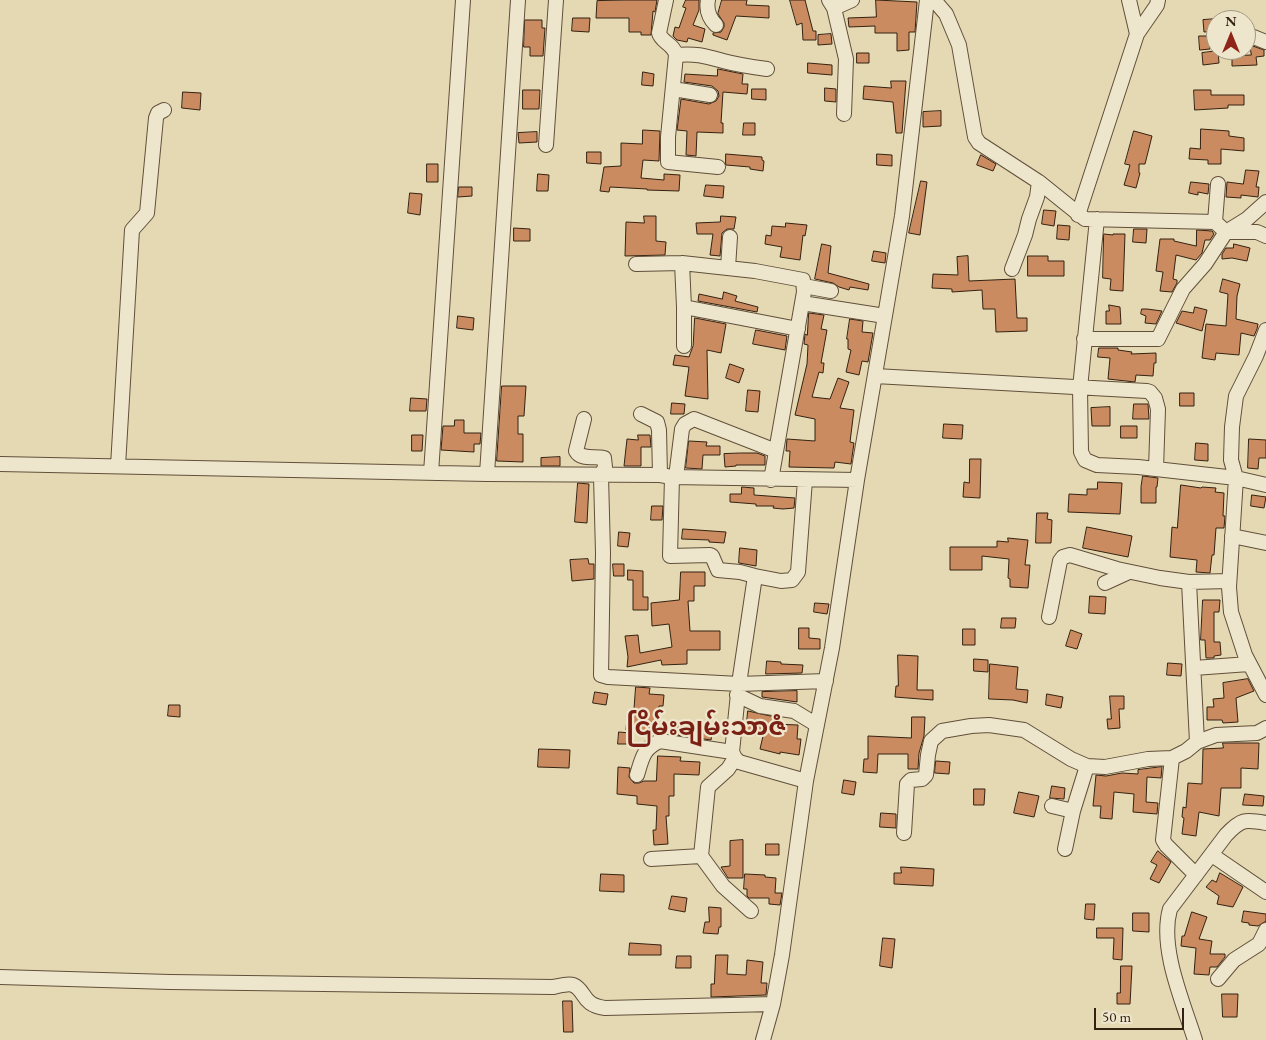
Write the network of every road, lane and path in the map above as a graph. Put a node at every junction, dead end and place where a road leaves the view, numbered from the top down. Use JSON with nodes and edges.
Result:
{"nodes":[{"id":1,"x":463,"y":0,"type":"edge"},
{"id":2,"x":518,"y":0,"type":"edge"},
{"id":3,"x":556,"y":0,"type":"edge"},
{"id":4,"x":666,"y":0,"type":"edge"},
{"id":5,"x":708,"y":0,"type":"edge"},
{"id":6,"x":852,"y":0,"type":"edge"},
{"id":7,"x":927,"y":0,"type":"edge"},
{"id":8,"x":934,"y":0,"type":"edge"},
{"id":9,"x":1129,"y":0,"type":"edge"},
{"id":10,"x":1158,"y":0,"type":"edge"},
{"id":11,"x":831,"y":4,"type":"edge"},
{"id":12,"x":716,"y":24,"type":"dead end"},
{"id":13,"x":1137,"y":34,"type":"junction"},
{"id":14,"x":676,"y":55,"type":"junction"},
{"id":15,"x":767,"y":69,"type":"dead end"},
{"id":16,"x":673,"y":89,"type":"junction"},
{"id":17,"x":710,"y":95,"type":"dead end"},
{"id":18,"x":164,"y":110,"type":"dead end"},
{"id":19,"x":844,"y":114,"type":"dead end"},
{"id":20,"x":546,"y":145,"type":"dead end"},
{"id":21,"x":718,"y":167,"type":"dead end"},
{"id":22,"x":1040,"y":182,"type":"junction"},
{"id":23,"x":1218,"y":184,"type":"dead end"},
{"id":24,"x":1266,"y":196,"type":"edge"},
{"id":25,"x":1266,"y":202,"type":"edge"},
{"id":26,"x":1078,"y":215,"type":"junction"},
{"id":27,"x":1096,"y":219,"type":"junction"},
{"id":28,"x":1215,"y":222,"type":"junction"},
{"id":29,"x":1226,"y":232,"type":"junction"},
{"id":30,"x":1266,"y":236,"type":"edge"},
{"id":31,"x":730,"y":237,"type":"dead end"},
{"id":32,"x":682,"y":263,"type":"junction"},
{"id":33,"x":636,"y":264,"type":"dead end"},
{"id":34,"x":728,"y":268,"type":"junction"},
{"id":35,"x":1012,"y":269,"type":"dead end"},
{"id":36,"x":804,"y":286,"type":"junction"},
{"id":37,"x":831,"y":291,"type":"dead end"},
{"id":38,"x":802,"y":303,"type":"junction"},
{"id":39,"x":684,"y":307,"type":"junction"},
{"id":40,"x":885,"y":316,"type":"junction"},
{"id":41,"x":798,"y":329,"type":"junction"},
{"id":42,"x":1266,"y":330,"type":"edge"},
{"id":43,"x":1084,"y":339,"type":"junction"},
{"id":44,"x":684,"y":346,"type":"dead end"},
{"id":45,"x":882,"y":377,"type":"junction"},
{"id":46,"x":1080,"y":388,"type":"junction"},
{"id":47,"x":641,"y":414,"type":"dead end"},
{"id":48,"x":584,"y":419,"type":"dead end"},
{"id":49,"x":776,"y":451,"type":"junction"},
{"id":50,"x":0,"y":464,"type":"edge"},
{"id":51,"x":118,"y":466,"type":"junction"},
{"id":52,"x":1156,"y":469,"type":"junction"},
{"id":53,"x":431,"y":473,"type":"junction"},
{"id":54,"x":487,"y":474,"type":"junction"},
{"id":55,"x":601,"y":476,"type":"junction"},
{"id":56,"x":669,"y":477,"type":"junction"},
{"id":57,"x":1236,"y":478,"type":"junction"},
{"id":58,"x":770,"y":480,"type":"junction"},
{"id":59,"x":805,"y":480,"type":"junction"},
{"id":60,"x":857,"y":480,"type":"junction"},
{"id":61,"x":1266,"y":485,"type":"edge"},
{"id":62,"x":1232,"y":536,"type":"junction"},
{"id":63,"x":1266,"y":543,"type":"edge"},
{"id":64,"x":1129,"y":572,"type":"junction"},
{"id":65,"x":755,"y":576,"type":"junction"},
{"id":66,"x":1229,"y":581,"type":"junction"},
{"id":67,"x":1189,"y":582,"type":"junction"},
{"id":68,"x":1105,"y":583,"type":"dead end"},
{"id":69,"x":1049,"y":617,"type":"dead end"},
{"id":70,"x":1249,"y":664,"type":"junction"},
{"id":71,"x":1194,"y":668,"type":"junction"},
{"id":72,"x":826,"y":681,"type":"junction"},
{"id":73,"x":738,"y":690,"type":"junction"},
{"id":74,"x":1266,"y":695,"type":"edge"},
{"id":75,"x":817,"y":725,"type":"junction"},
{"id":76,"x":1266,"y":728,"type":"edge"},
{"id":77,"x":1197,"y":742,"type":"junction"},
{"id":78,"x":734,"y":755,"type":"junction"},
{"id":79,"x":1172,"y":758,"type":"junction"},
{"id":80,"x":1087,"y":766,"type":"junction"},
{"id":81,"x":637,"y":775,"type":"dead end"},
{"id":82,"x":806,"y":781,"type":"junction"},
{"id":83,"x":1052,"y":806,"type":"dead end"},
{"id":84,"x":1074,"y":811,"type":"junction"},
{"id":85,"x":1266,"y":823,"type":"edge"},
{"id":86,"x":904,"y":833,"type":"dead end"},
{"id":87,"x":1066,"y":849,"type":"dead end"},
{"id":88,"x":1212,"y":855,"type":"junction"},
{"id":89,"x":701,"y":856,"type":"junction"},
{"id":90,"x":651,"y":859,"type":"dead end"},
{"id":91,"x":1196,"y":875,"type":"junction"},
{"id":92,"x":1266,"y":892,"type":"edge"},
{"id":93,"x":751,"y":911,"type":"dead end"},
{"id":94,"x":1266,"y":930,"type":"edge"},
{"id":95,"x":0,"y":978,"type":"edge"},
{"id":96,"x":1218,"y":979,"type":"dead end"},
{"id":97,"x":773,"y":1004,"type":"junction"},
{"id":98,"x":763,"y":1040,"type":"edge"},
{"id":99,"x":1195,"y":1040,"type":"edge"}],
"edges":[{"from":1,"to":53,"type":"street"},
{"from":2,"to":54,"type":"street"},
{"from":3,"to":20,"type":"street"},
{"from":4,"to":14,"type":"street"},
{"from":5,"to":12,"type":"street"},
{"from":6,"to":11,"type":"street"},
{"from":7,"to":40,"type":"street"},
{"from":8,"to":22,"type":"street"},
{"from":9,"to":13,"type":"street"},
{"from":10,"to":13,"type":"street"},
{"from":11,"to":19,"type":"street"},
{"from":13,"to":26,"type":"street"},
{"from":14,"to":15,"type":"street"},
{"from":14,"to":16,"type":"street"},
{"from":16,"to":17,"type":"street"},
{"from":16,"to":21,"type":"street"},
{"from":18,"to":51,"type":"street"},
{"from":22,"to":26,"type":"street"},
{"from":22,"to":35,"type":"street"},
{"from":23,"to":28,"type":"street"},
{"from":24,"to":25,"type":"street"},
{"from":25,"to":29,"type":"street"},
{"from":26,"to":27,"type":"street"},
{"from":27,"to":28,"type":"street"},
{"from":27,"to":43,"type":"street"},
{"from":28,"to":29,"type":"street"},
{"from":29,"to":30,"type":"street"},
{"from":29,"to":43,"type":"street"},
{"from":31,"to":34,"type":"street"},
{"from":32,"to":33,"type":"street"},
{"from":32,"to":34,"type":"street"},
{"from":32,"to":39,"type":"street"},
{"from":34,"to":36,"type":"street"},
{"from":36,"to":37,"type":"street"},
{"from":36,"to":38,"type":"street"},
{"from":38,"to":40,"type":"street"},
{"from":38,"to":41,"type":"street"},
{"from":39,"to":41,"type":"street"},
{"from":39,"to":44,"type":"street"},
{"from":40,"to":45,"type":"street"},
{"from":41,"to":49,"type":"street"},
{"from":42,"to":57,"type":"street"},
{"from":43,"to":46,"type":"street"},
{"from":45,"to":46,"type":"street"},
{"from":45,"to":60,"type":"street"},
{"from":46,"to":52,"type":"street"},
{"from":46,"to":52,"type":"street"},
{"from":47,"to":56,"type":"street"},
{"from":48,"to":55,"type":"street"},
{"from":49,"to":56,"type":"street"},
{"from":49,"to":58,"type":"street"},
{"from":50,"to":51,"type":"street"},
{"from":51,"to":53,"type":"street"},
{"from":52,"to":57,"type":"street"},
{"from":53,"to":54,"type":"street"},
{"from":54,"to":55,"type":"street"},
{"from":55,"to":56,"type":"street"},
{"from":55,"to":73,"type":"street"},
{"from":56,"to":58,"type":"street"},
{"from":56,"to":65,"type":"street"},
{"from":57,"to":61,"type":"street"},
{"from":57,"to":62,"type":"street"},
{"from":58,"to":59,"type":"street"},
{"from":59,"to":60,"type":"street"},
{"from":59,"to":65,"type":"street"},
{"from":60,"to":72,"type":"street"},
{"from":62,"to":63,"type":"street"},
{"from":62,"to":66,"type":"street"},
{"from":64,"to":67,"type":"street"},
{"from":64,"to":68,"type":"street"},
{"from":64,"to":69,"type":"street"},
{"from":65,"to":73,"type":"street"},
{"from":66,"to":67,"type":"street"},
{"from":66,"to":70,"type":"street"},
{"from":67,"to":71,"type":"street"},
{"from":70,"to":71,"type":"street"},
{"from":70,"to":74,"type":"street"},
{"from":71,"to":77,"type":"street"},
{"from":72,"to":73,"type":"street"},
{"from":72,"to":75,"type":"street"},
{"from":73,"to":75,"type":"street"},
{"from":73,"to":78,"type":"street"},
{"from":75,"to":82,"type":"street"},
{"from":76,"to":77,"type":"street"},
{"from":77,"to":79,"type":"street"},
{"from":78,"to":81,"type":"street"},
{"from":78,"to":82,"type":"street"},
{"from":78,"to":89,"type":"street"},
{"from":79,"to":80,"type":"street"},
{"from":79,"to":91,"type":"street"},
{"from":80,"to":84,"type":"street"},
{"from":80,"to":86,"type":"street"},
{"from":82,"to":97,"type":"street"},
{"from":83,"to":84,"type":"street"},
{"from":84,"to":87,"type":"street"},
{"from":85,"to":88,"type":"street"},
{"from":88,"to":91,"type":"street"},
{"from":88,"to":92,"type":"street"},
{"from":89,"to":90,"type":"street"},
{"from":89,"to":93,"type":"street"},
{"from":91,"to":99,"type":"street"},
{"from":94,"to":96,"type":"street"},
{"from":95,"to":97,"type":"street"},
{"from":97,"to":98,"type":"street"}]}
